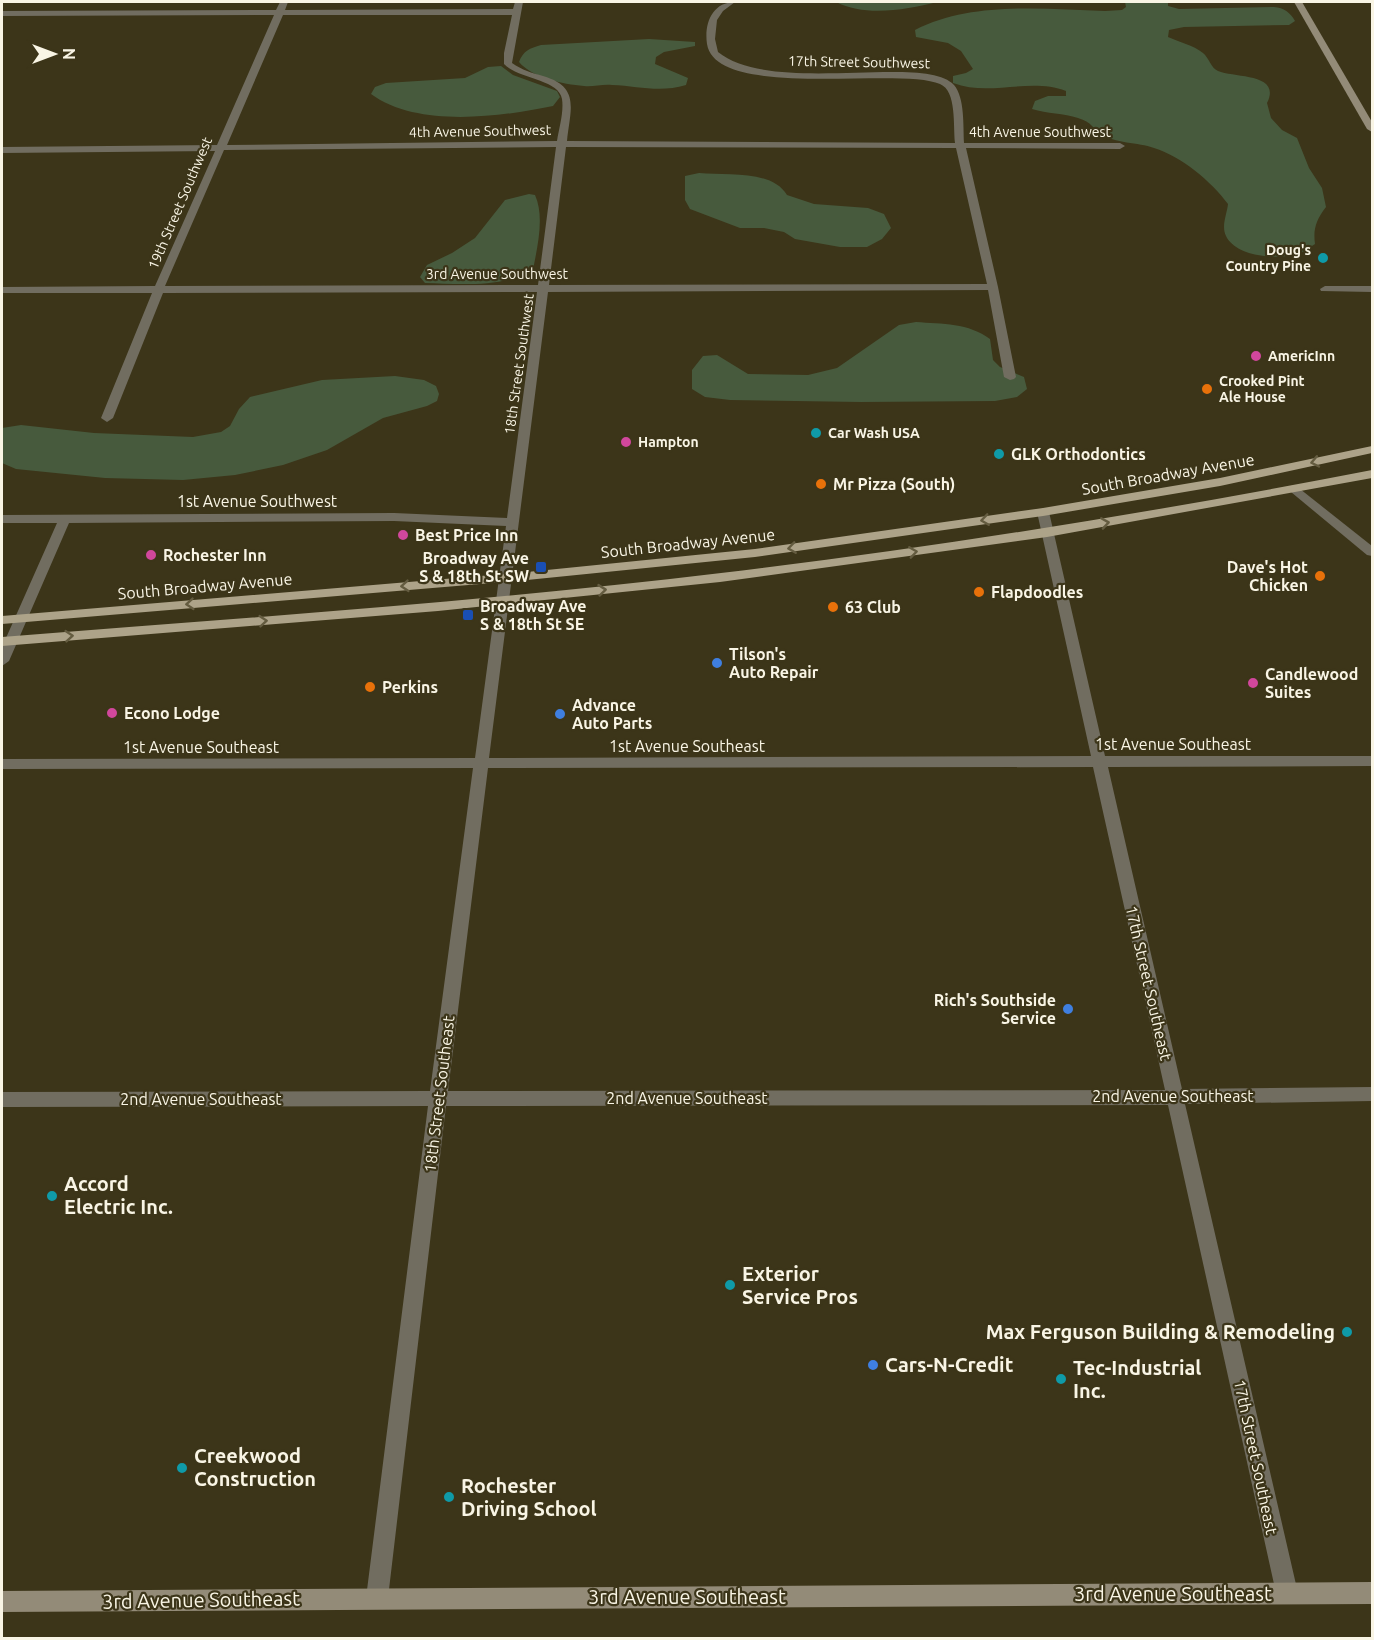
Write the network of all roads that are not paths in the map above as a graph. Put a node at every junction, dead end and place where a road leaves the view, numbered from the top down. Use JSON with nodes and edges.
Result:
{"nodes":[{"id":1,"x":284,"y":2,"type":"edge"},
{"id":2,"x":519,"y":2,"type":"edge"},
{"id":3,"x":731,"y":2,"type":"edge"},
{"id":4,"x":1298,"y":2,"type":"edge"},
{"id":5,"x":517,"y":12,"type":"junction"},
{"id":6,"x":2,"y":13,"type":"edge"},
{"id":7,"x":279,"y":13,"type":"junction"},
{"id":8,"x":1371,"y":124,"type":"edge"},
{"id":9,"x":563,"y":144,"type":"junction"},
{"id":10,"x":960,"y":145,"type":"junction"},
{"id":11,"x":220,"y":147,"type":"junction"},
{"id":12,"x":1118,"y":148,"type":"dead end"},
{"id":13,"x":2,"y":150,"type":"edge"},
{"id":14,"x":993,"y":287,"type":"junction"},
{"id":15,"x":159,"y":289,"type":"junction"},
{"id":16,"x":545,"y":289,"type":"junction"},
{"id":17,"x":1325,"y":289,"type":"dead end"},
{"id":18,"x":1372,"y":289,"type":"edge"},
{"id":19,"x":2,"y":290,"type":"edge"},
{"id":20,"x":1010,"y":377,"type":"dead end"},
{"id":21,"x":107,"y":418,"type":"dead end"},
{"id":22,"x":1372,"y":450,"type":"edge"},
{"id":23,"x":1372,"y":474,"type":"edge"},
{"id":24,"x":1295,"y":489,"type":"junction"},
{"id":25,"x":1043,"y":512,"type":"junction"},
{"id":26,"x":65,"y":518,"type":"junction"},
{"id":27,"x":2,"y":519,"type":"edge"},
{"id":28,"x":512,"y":522,"type":"junction"},
{"id":29,"x":1047,"y":533,"type":"junction"},
{"id":30,"x":1372,"y":552,"type":"edge"},
{"id":31,"x":504,"y":590,"type":"junction"},
{"id":32,"x":21,"y":618,"type":"junction"},
{"id":33,"x":2,"y":620,"type":"edge"},
{"id":34,"x":6,"y":641,"type":"edge"},
{"id":35,"x":2,"y":661,"type":"edge"},
{"id":36,"x":1372,"y":761,"type":"edge"},
{"id":37,"x":1098,"y":762,"type":"junction"},
{"id":38,"x":2,"y":764,"type":"edge"},
{"id":39,"x":482,"y":765,"type":"junction"},
{"id":40,"x":1372,"y":1094,"type":"edge"},
{"id":41,"x":1176,"y":1096,"type":"junction"},
{"id":42,"x":438,"y":1099,"type":"junction"},
{"id":43,"x":2,"y":1100,"type":"edge"},
{"id":44,"x":1287,"y":1593,"type":"junction"},
{"id":45,"x":1372,"y":1593,"type":"edge"},
{"id":46,"x":377,"y":1598,"type":"junction"},
{"id":47,"x":2,"y":1602,"type":"edge"}],
"edges":[{"from":1,"to":7,"type":"street","name":"19th Street Southwest"},
{"from":2,"to":5,"type":"street","name":"18th Street Southwest"},
{"from":3,"to":10,"type":"street","name":"17th Street Southwest"},
{"from":4,"to":8,"type":"main road"},
{"from":5,"to":7,"type":"street"},
{"from":5,"to":9,"type":"street","name":"18th Street Southwest"},
{"from":6,"to":7,"type":"street"},
{"from":7,"to":11,"type":"street","name":"19th Street Southwest"},
{"from":9,"to":10,"type":"street","name":"4th Avenue Southwest"},
{"from":9,"to":11,"type":"street","name":"4th Avenue Southwest"},
{"from":9,"to":16,"type":"street","name":"18th Street Southwest"},
{"from":10,"to":12,"type":"street","name":"4th Avenue Southwest"},
{"from":10,"to":14,"type":"street","name":"17th Street Southwest"},
{"from":11,"to":13,"type":"street","name":"4th Avenue Southwest"},
{"from":11,"to":15,"type":"street","name":"19th Street Southwest"},
{"from":14,"to":16,"type":"street","name":"3rd Avenue Southwest"},
{"from":14,"to":20,"type":"street","name":"17th Street Southwest"},
{"from":15,"to":16,"type":"street","name":"3rd Avenue Southwest"},
{"from":15,"to":19,"type":"street","name":"3rd Avenue Southwest"},
{"from":15,"to":21,"type":"street","name":"19th Street Southwest"},
{"from":16,"to":28,"type":"street","name":"18th Street Southwest"},
{"from":17,"to":18,"type":"street"},
{"from":22,"to":25,"type":"main road","name":"South Broadway Avenue","one_way":true},
{"from":23,"to":24,"type":"main road","name":"South Broadway Avenue"},
{"from":29,"to":24,"type":"main road","name":"South Broadway Avenue","one_way":true},
{"from":24,"to":30,"type":"street"},
{"from":25,"to":29,"type":"street","name":"17th Street Southeast"},
{"from":25,"to":31,"type":"main road","name":"South Broadway Avenue","one_way":true},
{"from":26,"to":27,"type":"street","name":"1st Avenue Southwest"},
{"from":26,"to":28,"type":"street","name":"1st Avenue Southwest"},
{"from":26,"to":32,"type":"street"},
{"from":28,"to":31,"type":"street","name":"18th Street Southwest"},
{"from":31,"to":29,"type":"main road","name":"South Broadway Avenue","one_way":true},
{"from":29,"to":37,"type":"street","name":"17th Street Southeast"},
{"from":31,"to":32,"type":"main road","name":"South Broadway Avenue","one_way":true},
{"from":34,"to":31,"type":"main road","name":"South Broadway Avenue","one_way":true},
{"from":31,"to":39,"type":"street","name":"18th Street Southeast"},
{"from":32,"to":33,"type":"main road","name":"South Broadway Avenue"},
{"from":32,"to":34,"type":"street"},
{"from":34,"to":35,"type":"street"},
{"from":36,"to":37,"type":"street","name":"1st Avenue Southeast"},
{"from":37,"to":39,"type":"street","name":"1st Avenue Southeast"},
{"from":37,"to":41,"type":"street","name":"17th Street Southeast"},
{"from":38,"to":39,"type":"street","name":"1st Avenue Southeast"},
{"from":39,"to":42,"type":"street","name":"18th Street Southeast"},
{"from":40,"to":41,"type":"street","name":"2nd Avenue Southeast"},
{"from":41,"to":42,"type":"street","name":"2nd Avenue Southeast"},
{"from":41,"to":44,"type":"street","name":"17th Street Southeast"},
{"from":42,"to":43,"type":"street","name":"2nd Avenue Southeast"},
{"from":42,"to":46,"type":"street","name":"18th Street Southeast"},
{"from":44,"to":45,"type":"main road","name":"3rd Avenue Southeast"},
{"from":44,"to":46,"type":"main road","name":"3rd Avenue Southeast"},
{"from":46,"to":47,"type":"main road","name":"3rd Avenue Southeast"}]}
